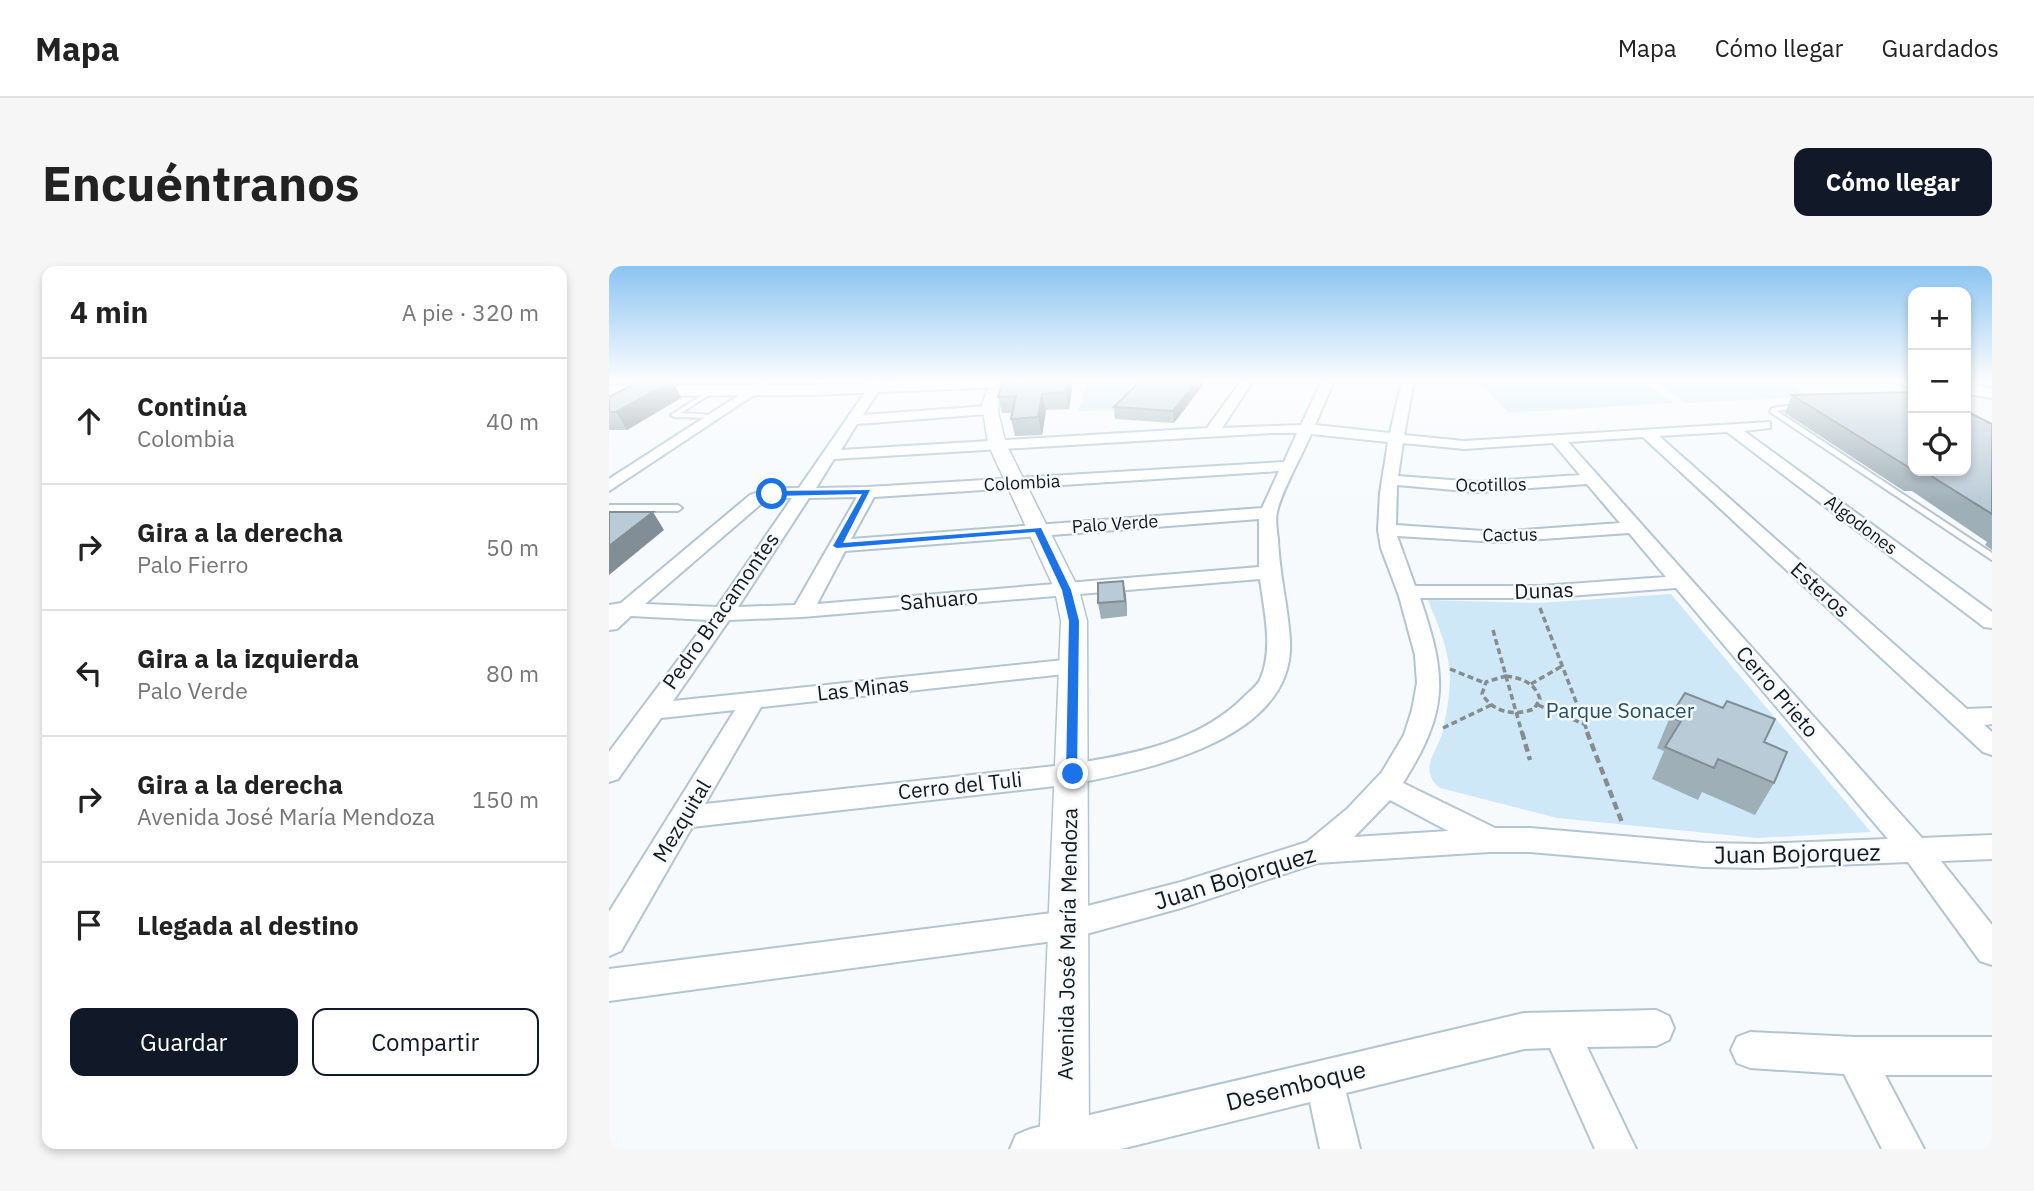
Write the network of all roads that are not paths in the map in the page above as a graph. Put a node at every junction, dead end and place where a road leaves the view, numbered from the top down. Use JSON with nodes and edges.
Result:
{"nodes":[{"id":1,"x":706,"y":422,"type":"edge"},
{"id":2,"x":853,"y":422,"type":"edge"},
{"id":3,"x":999,"y":422,"type":"edge"},
{"id":4,"x":1219,"y":422,"type":"edge"},
{"id":5,"x":1310,"y":422,"type":"edge"},
{"id":6,"x":1400,"y":422,"type":"edge"},
{"id":7,"x":1788,"y":422,"type":"edge"},
{"id":8,"x":1765,"y":425,"type":"dead end"},
{"id":9,"x":1730,"y":427,"type":"junction"},
{"id":10,"x":1307,"y":429,"type":"junction"},
{"id":11,"x":1212,"y":432,"type":"junction"},
{"id":12,"x":1647,"y":433,"type":"junction"},
{"id":13,"x":1397,"y":437,"type":"junction"},
{"id":14,"x":1556,"y":439,"type":"junction"},
{"id":15,"x":997,"y":444,"type":"junction"},
{"id":16,"x":827,"y":455,"type":"junction"},
{"id":17,"x":1289,"y":466,"type":"junction"},
{"id":18,"x":1591,"y":479,"type":"junction"},
{"id":19,"x":1391,"y":480,"type":"junction"},
{"id":20,"x":613,"y":481,"type":"edge"},
{"id":21,"x":1017,"y":483,"type":"junction"},
{"id":22,"x":868,"y":492,"type":"junction"},
{"id":23,"x":801,"y":495,"type":"junction"},
{"id":24,"x":609,"y":508,"type":"edge"},
{"id":25,"x":628,"y":508,"type":"junction"},
{"id":26,"x":678,"y":508,"type":"dead end"},
{"id":27,"x":1268,"y":513,"type":"junction"},
{"id":28,"x":609,"y":521,"type":"edge"},
{"id":29,"x":1632,"y":527,"type":"junction"},
{"id":30,"x":1038,"y":530,"type":"junction"},
{"id":31,"x":1387,"y":530,"type":"junction"},
{"id":32,"x":837,"y":546,"type":"junction"},
{"id":33,"x":1992,"y":557,"type":"edge"},
{"id":34,"x":1269,"y":572,"type":"junction"},
{"id":35,"x":1680,"y":582,"type":"junction"},
{"id":36,"x":1067,"y":590,"type":"junction"},
{"id":37,"x":1408,"y":592,"type":"junction"},
{"id":38,"x":617,"y":609,"type":"edge"},
{"id":39,"x":802,"y":611,"type":"junction"},
{"id":40,"x":723,"y":614,"type":"junction"},
{"id":41,"x":1992,"y":622,"type":"edge"},
{"id":42,"x":609,"y":624,"type":"edge"},
{"id":43,"x":1075,"y":666,"type":"junction"},
{"id":44,"x":753,"y":700,"type":"junction"},
{"id":45,"x":651,"y":711,"type":"junction"},
{"id":46,"x":1992,"y":716,"type":"edge"},
{"id":47,"x":1961,"y":718,"type":"junction"},
{"id":48,"x":1992,"y":746,"type":"edge"},
{"id":49,"x":609,"y":772,"type":"edge"},
{"id":50,"x":1073,"y":774,"type":"junction"},
{"id":51,"x":1387,"y":786,"type":"junction"},
{"id":52,"x":685,"y":817,"type":"junction"},
{"id":53,"x":1489,"y":840,"type":"junction"},
{"id":54,"x":1992,"y":847,"type":"edge"},
{"id":55,"x":1317,"y":851,"type":"junction"},
{"id":56,"x":1917,"y":852,"type":"junction"},
{"id":57,"x":1068,"y":925,"type":"junction"},
{"id":58,"x":609,"y":941,"type":"edge"},
{"id":59,"x":1992,"y":950,"type":"edge"},
{"id":60,"x":609,"y":985,"type":"edge"},
{"id":61,"x":1656,"y":1028,"type":"dead end"},
{"id":62,"x":1562,"y":1032,"type":"junction"},
{"id":63,"x":1750,"y":1050,"type":"dead end"},
{"id":64,"x":1855,"y":1056,"type":"junction"},
{"id":65,"x":1992,"y":1056,"type":"edge"},
{"id":66,"x":1324,"y":1079,"type":"junction"},
{"id":67,"x":1053,"y":1147,"type":"edge"},
{"id":68,"x":1340,"y":1149,"type":"edge"},
{"id":69,"x":1616,"y":1149,"type":"edge"},
{"id":70,"x":1904,"y":1149,"type":"edge"}],
"edges":[{"from":1,"to":20,"type":"street"},
{"from":2,"to":16,"type":"street","name":"Pedro Bracamontes"},
{"from":3,"to":15,"type":"street","name":"Avenida José María Mendoza"},
{"from":4,"to":11,"type":"street"},
{"from":5,"to":10,"type":"street","name":"Cerro del Tuli"},
{"from":6,"to":13,"type":"street"},
{"from":7,"to":33,"type":"lane"},
{"from":8,"to":9,"type":"street"},
{"from":9,"to":12,"type":"street"},
{"from":9,"to":41,"type":"street","name":"Algodones"},
{"from":10,"to":11,"type":"street"},
{"from":10,"to":13,"type":"street"},
{"from":10,"to":17,"type":"street","name":"Cerro del Tuli"},
{"from":11,"to":15,"type":"street"},
{"from":12,"to":14,"type":"street"},
{"from":12,"to":47,"type":"street","name":"Esteros"},
{"from":13,"to":14,"type":"street"},
{"from":13,"to":19,"type":"street"},
{"from":14,"to":18,"type":"street","name":"Cerro Prieto"},
{"from":15,"to":16,"type":"street"},
{"from":15,"to":21,"type":"street","name":"Avenida José María Mendoza"},
{"from":16,"to":23,"type":"street","name":"Pedro Bracamontes"},
{"from":17,"to":21,"type":"street","name":"Colombia"},
{"from":17,"to":27,"type":"street","name":"Cerro del Tuli"},
{"from":18,"to":19,"type":"street","name":"Ocotillos"},
{"from":18,"to":29,"type":"street","name":"Cerro Prieto"},
{"from":19,"to":31,"type":"street"},
{"from":21,"to":22,"type":"street","name":"Colombia"},
{"from":21,"to":30,"type":"street","name":"Avenida José María Mendoza"},
{"from":22,"to":23,"type":"street","name":"Colombia"},
{"from":22,"to":32,"type":"street"},
{"from":23,"to":38,"type":"street","name":"Colombia"},
{"from":23,"to":40,"type":"street","name":"Pedro Bracamontes"},
{"from":24,"to":25,"type":"lane"},
{"from":25,"to":26,"type":"lane"},
{"from":25,"to":28,"type":"lane"},
{"from":27,"to":30,"type":"street","name":"Palo Verde"},
{"from":27,"to":34,"type":"street","name":"Cerro del Tuli"},
{"from":29,"to":31,"type":"street","name":"Cactus"},
{"from":29,"to":35,"type":"street","name":"Cerro Prieto"},
{"from":30,"to":32,"type":"street","name":"Palo Verde"},
{"from":30,"to":36,"type":"street","name":"Avenida José María Mendoza"},
{"from":31,"to":37,"type":"street"},
{"from":32,"to":39,"type":"street"},
{"from":34,"to":36,"type":"street","name":"Sahuaro"},
{"from":34,"to":50,"type":"street","name":"Cerro del Tuli"},
{"from":35,"to":37,"type":"street","name":"Dunas"},
{"from":35,"to":56,"type":"street","name":"Cerro Prieto"},
{"from":36,"to":39,"type":"street","name":"Sahuaro"},
{"from":36,"to":43,"type":"street","name":"Avenida José María Mendoza"},
{"from":37,"to":51,"type":"street"},
{"from":38,"to":40,"type":"street","name":"Sahuaro"},
{"from":38,"to":42,"type":"street"},
{"from":39,"to":40,"type":"street","name":"Sahuaro"},
{"from":40,"to":45,"type":"street","name":"Pedro Bracamontes"},
{"from":43,"to":44,"type":"street","name":"Las Minas"},
{"from":43,"to":50,"type":"street","name":"Avenida José María Mendoza"},
{"from":44,"to":45,"type":"street","name":"Las Minas"},
{"from":44,"to":52,"type":"street","name":"Mezquital"},
{"from":45,"to":49,"type":"street","name":"Pedro Bracamontes"},
{"from":46,"to":47,"type":"street"},
{"from":47,"to":48,"type":"street","name":"Esteros"},
{"from":50,"to":52,"type":"street","name":"Cerro del Tuli"},
{"from":50,"to":57,"type":"street","name":"Avenida José María Mendoza"},
{"from":51,"to":53,"type":"street"},
{"from":51,"to":55,"type":"street"},
{"from":52,"to":58,"type":"street","name":"Mezquital"},
{"from":53,"to":55,"type":"street","name":"Juan Bojorquez"},
{"from":53,"to":56,"type":"street","name":"Juan Bojorquez"},
{"from":54,"to":56,"type":"street","name":"Juan Bojorquez"},
{"from":55,"to":57,"type":"street","name":"Juan Bojorquez"},
{"from":56,"to":59,"type":"street","name":"Cerro Prieto"},
{"from":57,"to":60,"type":"street","name":"Juan Bojorquez"},
{"from":57,"to":67,"type":"street","name":"Avenida José María Mendoza"},
{"from":61,"to":62,"type":"street","name":"Desemboque"},
{"from":62,"to":66,"type":"street","name":"Desemboque"},
{"from":62,"to":69,"type":"street"},
{"from":63,"to":64,"type":"street"},
{"from":64,"to":65,"type":"street"},
{"from":64,"to":70,"type":"street"},
{"from":66,"to":67,"type":"street","name":"Desemboque"},
{"from":66,"to":68,"type":"street"}]}
